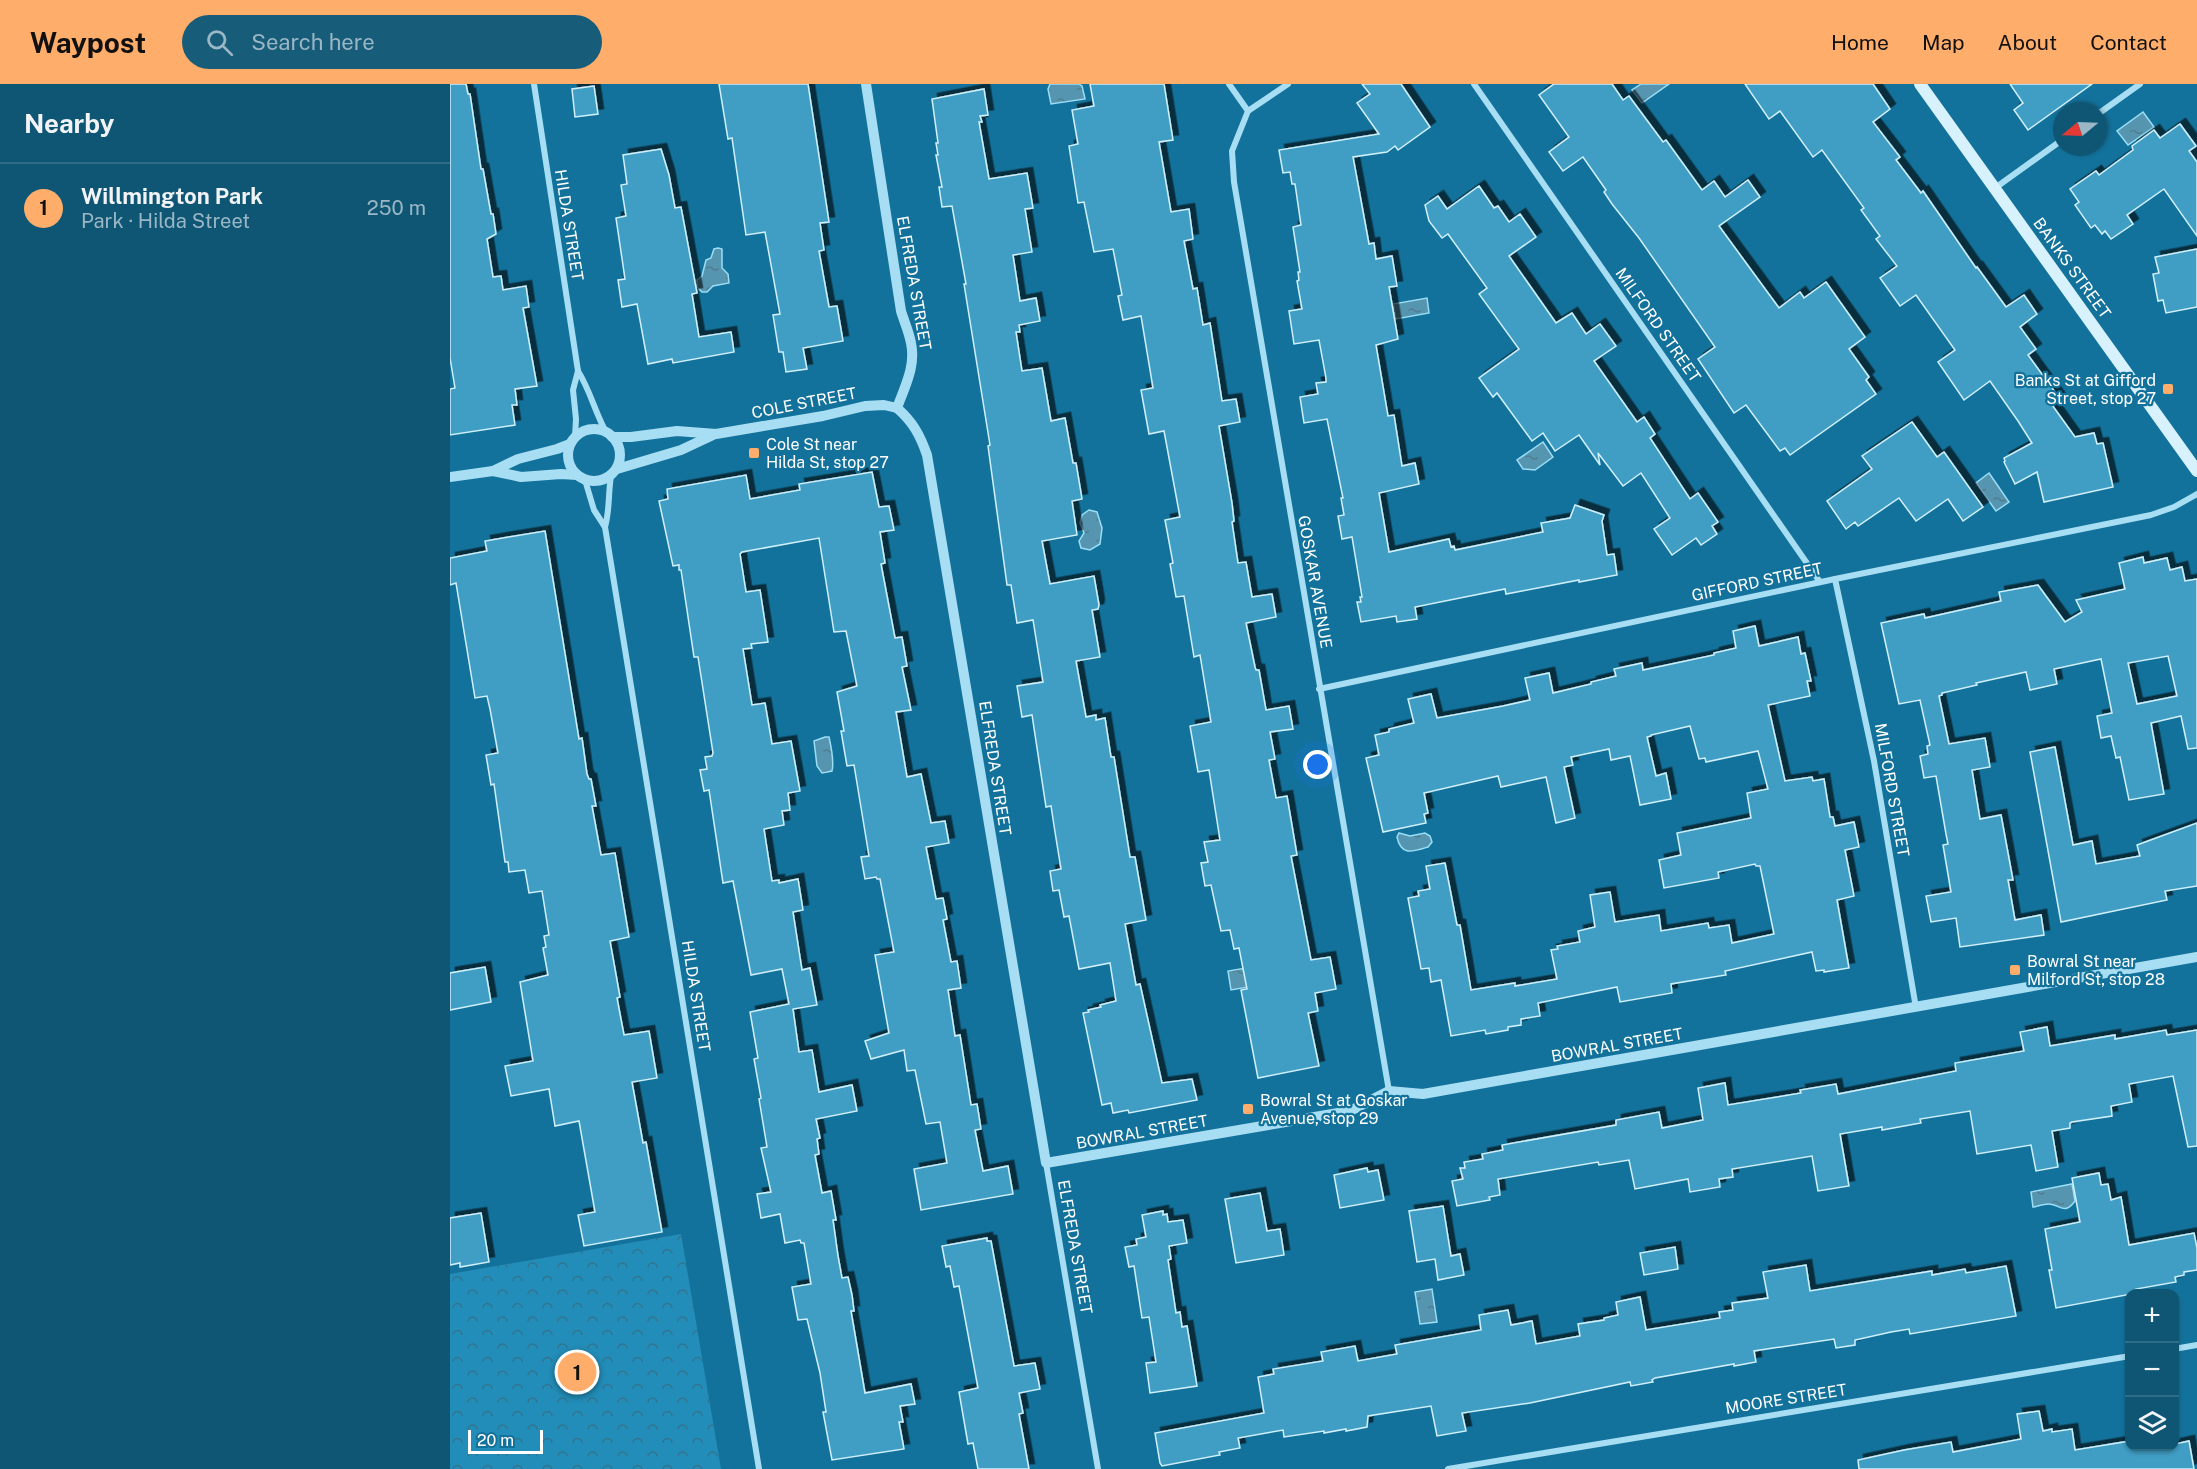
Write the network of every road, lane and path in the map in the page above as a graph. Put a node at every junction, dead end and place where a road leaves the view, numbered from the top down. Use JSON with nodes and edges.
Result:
{"nodes":[{"id":1,"x":534,"y":84,"type":"edge"},
{"id":2,"x":866,"y":84,"type":"edge"},
{"id":3,"x":1229,"y":84,"type":"edge"},
{"id":4,"x":1288,"y":84,"type":"edge"},
{"id":5,"x":1474,"y":84,"type":"edge"},
{"id":6,"x":1920,"y":84,"type":"edge"},
{"id":7,"x":2140,"y":84,"type":"edge"},
{"id":8,"x":2107,"y":108,"type":"edge"},
{"id":9,"x":1248,"y":111,"type":"junction"},
{"id":10,"x":2053,"y":146,"type":"edge"},
{"id":11,"x":1994,"y":189,"type":"junction"},
{"id":12,"x":578,"y":371,"type":"junction"},
{"id":13,"x":897,"y":408,"type":"junction"},
{"id":14,"x":609,"y":434,"type":"junction"},
{"id":15,"x":716,"y":434,"type":"junction"},
{"id":16,"x":573,"y":440,"type":"junction"},
{"id":17,"x":2196,"y":467,"type":"edge"},
{"id":18,"x":493,"y":471,"type":"junction"},
{"id":19,"x":614,"y":472,"type":"junction"},
{"id":20,"x":450,"y":477,"type":"edge"},
{"id":21,"x":581,"y":478,"type":"junction"},
{"id":22,"x":2197,"y":494,"type":"edge"},
{"id":23,"x":605,"y":528,"type":"junction"},
{"id":24,"x":1835,"y":579,"type":"junction"},
{"id":25,"x":1820,"y":582,"type":"junction"},
{"id":26,"x":1319,"y":689,"type":"junction"},
{"id":27,"x":2197,"y":957,"type":"edge"},
{"id":28,"x":1916,"y":1008,"type":"junction"},
{"id":29,"x":1389,"y":1091,"type":"junction"},
{"id":30,"x":1046,"y":1163,"type":"junction"},
{"id":31,"x":2197,"y":1345,"type":"edge"},
{"id":32,"x":2179,"y":1348,"type":"edge"},
{"id":33,"x":2125,"y":1357,"type":"edge"},
{"id":34,"x":759,"y":1469,"type":"edge"},
{"id":35,"x":1098,"y":1469,"type":"edge"},
{"id":36,"x":1448,"y":1469,"type":"edge"}],
"edges":[{"from":1,"to":12,"type":"street","name":"HILDA STREET"},
{"from":2,"to":13,"type":"street","name":"ELFREDA STREET"},
{"from":3,"to":9,"type":"street"},
{"from":4,"to":9,"type":"street"},
{"from":5,"to":25,"type":"street","name":"MILFORD STREET"},
{"from":6,"to":11,"type":"main road","name":"BANKS STREET"},
{"from":7,"to":8,"type":"street"},
{"from":9,"to":26,"type":"street","name":"GOSKAR AVENUE"},
{"from":10,"to":11,"type":"street"},
{"from":11,"to":17,"type":"main road","name":"BANKS STREET"},
{"from":12,"to":14,"type":"street","name":"HILDA STREET"},
{"from":12,"to":16,"type":"street","name":"HILDA STREET"},
{"from":13,"to":15,"type":"street","name":"COLE STREET"},
{"from":13,"to":30,"type":"street","name":"ELFREDA STREET"},
{"from":14,"to":15,"type":"street","name":"COLE STREET"},
{"from":14,"to":16,"type":"street"},
{"from":14,"to":19,"type":"street"},
{"from":15,"to":19,"type":"street","name":"COLE STREET"},
{"from":16,"to":18,"type":"street"},
{"from":16,"to":21,"type":"street"},
{"from":18,"to":20,"type":"street"},
{"from":18,"to":21,"type":"street"},
{"from":19,"to":21,"type":"street"},
{"from":19,"to":23,"type":"street","name":"HILDA STREET"},
{"from":21,"to":23,"type":"street","name":"HILDA STREET"},
{"from":22,"to":24,"type":"street","name":"GIFFORD STREET"},
{"from":23,"to":34,"type":"street","name":"HILDA STREET"},
{"from":24,"to":25,"type":"street","name":"GIFFORD STREET"},
{"from":24,"to":28,"type":"street","name":"MILFORD STREET"},
{"from":25,"to":26,"type":"street","name":"GIFFORD STREET"},
{"from":26,"to":29,"type":"street","name":"GOSKAR AVENUE"},
{"from":27,"to":28,"type":"street","name":"BOWRAL STREET"},
{"from":28,"to":29,"type":"street","name":"BOWRAL STREET"},
{"from":29,"to":30,"type":"street","name":"BOWRAL STREET"},
{"from":30,"to":35,"type":"street","name":"ELFREDA STREET"},
{"from":31,"to":32,"type":"street"},
{"from":33,"to":36,"type":"street","name":"MOORE STREET"}]}
